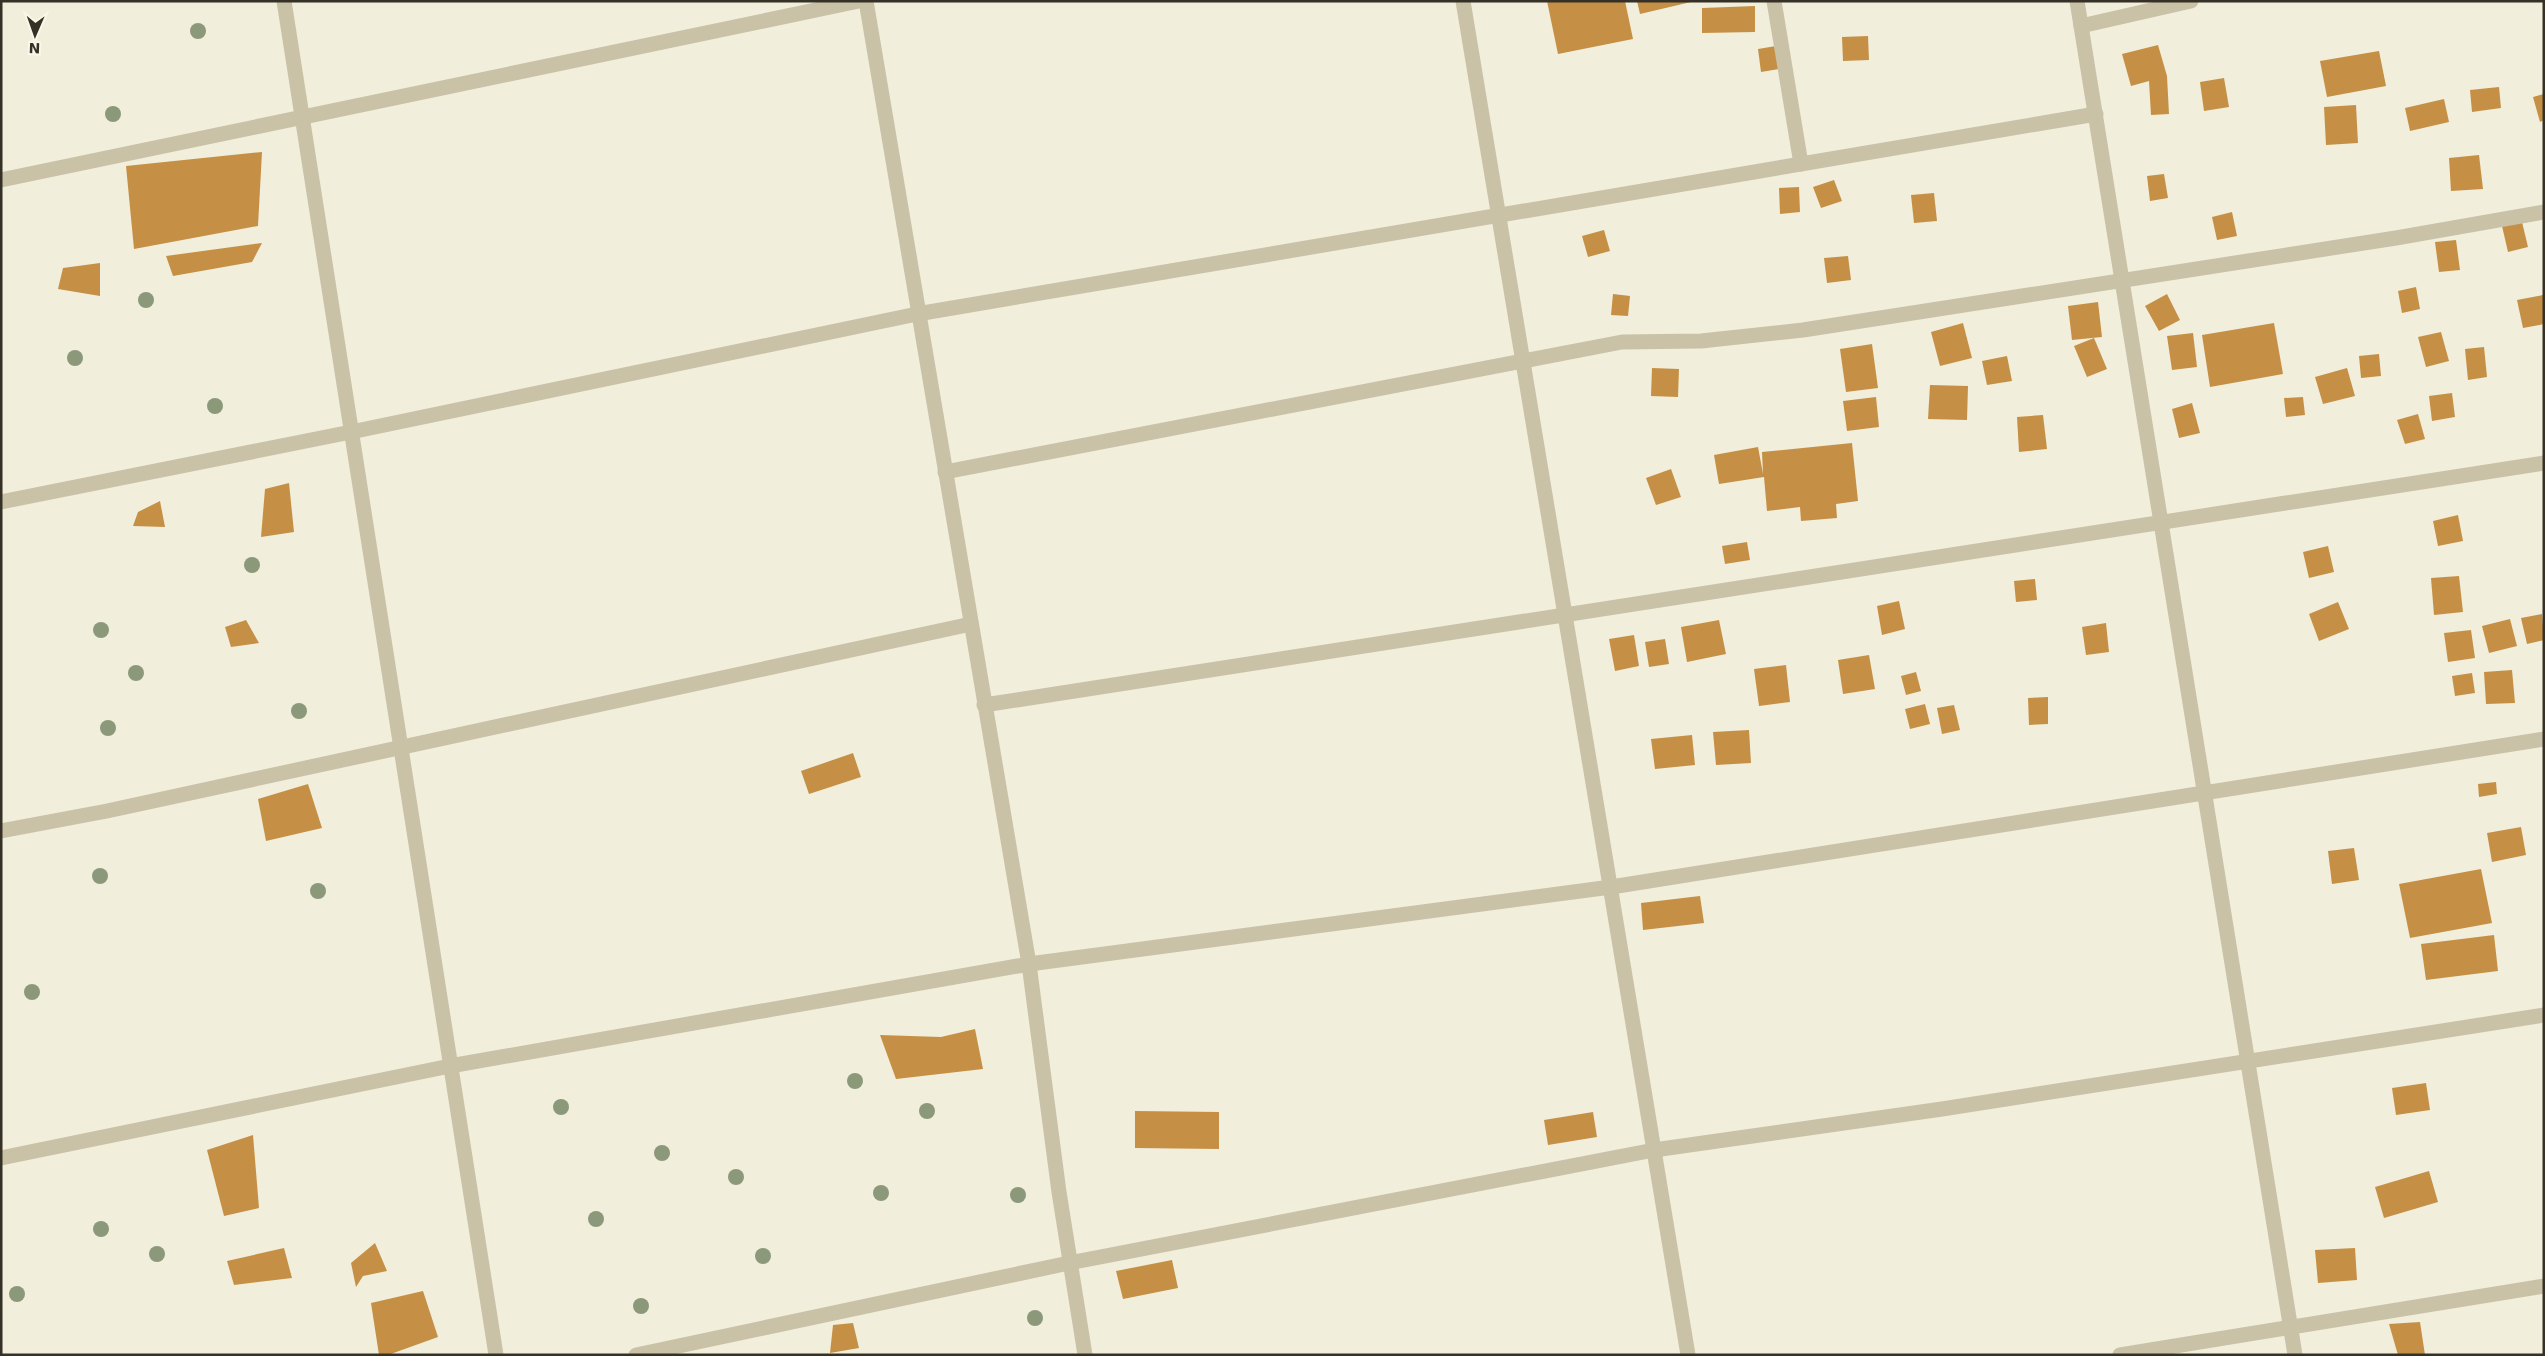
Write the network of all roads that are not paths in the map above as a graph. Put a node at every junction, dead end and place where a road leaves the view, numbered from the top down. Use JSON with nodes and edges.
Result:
{"nodes":[{"id":1,"x":284,"y":1,"type":"edge"},
{"id":2,"x":859,"y":1,"type":"edge"},
{"id":3,"x":866,"y":1,"type":"edge"},
{"id":4,"x":1463,"y":1,"type":"edge"},
{"id":5,"x":1774,"y":1,"type":"edge"},
{"id":6,"x":2077,"y":1,"type":"edge"},
{"id":7,"x":2191,"y":1,"type":"edge"},
{"id":8,"x":2081,"y":26,"type":"junction"},
{"id":9,"x":2096,"y":114,"type":"junction"},
{"id":10,"x":302,"y":116,"type":"junction"},
{"id":11,"x":1801,"y":164,"type":"junction"},
{"id":12,"x":1,"y":180,"type":"edge"},
{"id":13,"x":2544,"y":212,"type":"edge"},
{"id":14,"x":1499,"y":215,"type":"junction"},
{"id":15,"x":2122,"y":281,"type":"junction"},
{"id":16,"x":917,"y":314,"type":"junction"},
{"id":17,"x":1523,"y":362,"type":"junction"},
{"id":18,"x":351,"y":432,"type":"junction"},
{"id":19,"x":2544,"y":463,"type":"edge"},
{"id":20,"x":945,"y":472,"type":"junction"},
{"id":21,"x":1,"y":502,"type":"edge"},
{"id":22,"x":2161,"y":522,"type":"junction"},
{"id":23,"x":1566,"y":616,"type":"junction"},
{"id":24,"x":971,"y":624,"type":"junction"},
{"id":25,"x":984,"y":705,"type":"junction"},
{"id":26,"x":2544,"y":739,"type":"edge"},
{"id":27,"x":401,"y":746,"type":"junction"},
{"id":28,"x":2205,"y":792,"type":"junction"},
{"id":29,"x":1,"y":831,"type":"edge"},
{"id":30,"x":1610,"y":887,"type":"junction"},
{"id":31,"x":1029,"y":964,"type":"junction"},
{"id":32,"x":2544,"y":1015,"type":"edge"},
{"id":33,"x":2248,"y":1060,"type":"junction"},
{"id":34,"x":450,"y":1066,"type":"junction"},
{"id":35,"x":1654,"y":1150,"type":"junction"},
{"id":36,"x":1,"y":1158,"type":"edge"},
{"id":37,"x":1069,"y":1263,"type":"junction"},
{"id":38,"x":2544,"y":1286,"type":"edge"},
{"id":39,"x":2291,"y":1327,"type":"junction"},
{"id":40,"x":496,"y":1355,"type":"edge"},
{"id":41,"x":636,"y":1355,"type":"edge"},
{"id":42,"x":1085,"y":1355,"type":"edge"},
{"id":43,"x":1688,"y":1355,"type":"edge"},
{"id":44,"x":2120,"y":1355,"type":"edge"},
{"id":45,"x":2296,"y":1355,"type":"edge"}],
"edges":[{"from":1,"to":10,"type":"street"},
{"from":2,"to":10,"type":"street"},
{"from":3,"to":16,"type":"street"},
{"from":4,"to":14,"type":"street"},
{"from":5,"to":11,"type":"street"},
{"from":6,"to":8,"type":"street"},
{"from":7,"to":8,"type":"street"},
{"from":8,"to":9,"type":"street"},
{"from":9,"to":11,"type":"street"},
{"from":9,"to":15,"type":"street"},
{"from":10,"to":12,"type":"street"},
{"from":10,"to":18,"type":"street"},
{"from":11,"to":14,"type":"street"},
{"from":13,"to":15,"type":"street"},
{"from":14,"to":16,"type":"street"},
{"from":14,"to":17,"type":"street"},
{"from":15,"to":17,"type":"street"},
{"from":15,"to":22,"type":"street"},
{"from":16,"to":18,"type":"street"},
{"from":16,"to":20,"type":"street"},
{"from":17,"to":20,"type":"street"},
{"from":17,"to":23,"type":"street"},
{"from":18,"to":21,"type":"street"},
{"from":18,"to":27,"type":"street"},
{"from":19,"to":22,"type":"street"},
{"from":20,"to":24,"type":"street"},
{"from":22,"to":23,"type":"street"},
{"from":22,"to":28,"type":"street"},
{"from":23,"to":25,"type":"street"},
{"from":23,"to":30,"type":"street"},
{"from":24,"to":25,"type":"street"},
{"from":24,"to":27,"type":"street"},
{"from":25,"to":31,"type":"street"},
{"from":26,"to":28,"type":"street"},
{"from":27,"to":29,"type":"street"},
{"from":27,"to":34,"type":"street"},
{"from":28,"to":30,"type":"street"},
{"from":28,"to":33,"type":"street"},
{"from":30,"to":31,"type":"street"},
{"from":30,"to":35,"type":"street"},
{"from":31,"to":34,"type":"street"},
{"from":31,"to":37,"type":"street"},
{"from":32,"to":33,"type":"street"},
{"from":33,"to":35,"type":"street"},
{"from":33,"to":39,"type":"street"},
{"from":34,"to":36,"type":"street"},
{"from":34,"to":40,"type":"street"},
{"from":35,"to":37,"type":"street"},
{"from":35,"to":43,"type":"street"},
{"from":37,"to":41,"type":"street"},
{"from":37,"to":42,"type":"street"},
{"from":38,"to":39,"type":"street"},
{"from":39,"to":44,"type":"street"},
{"from":39,"to":45,"type":"street"}]}
